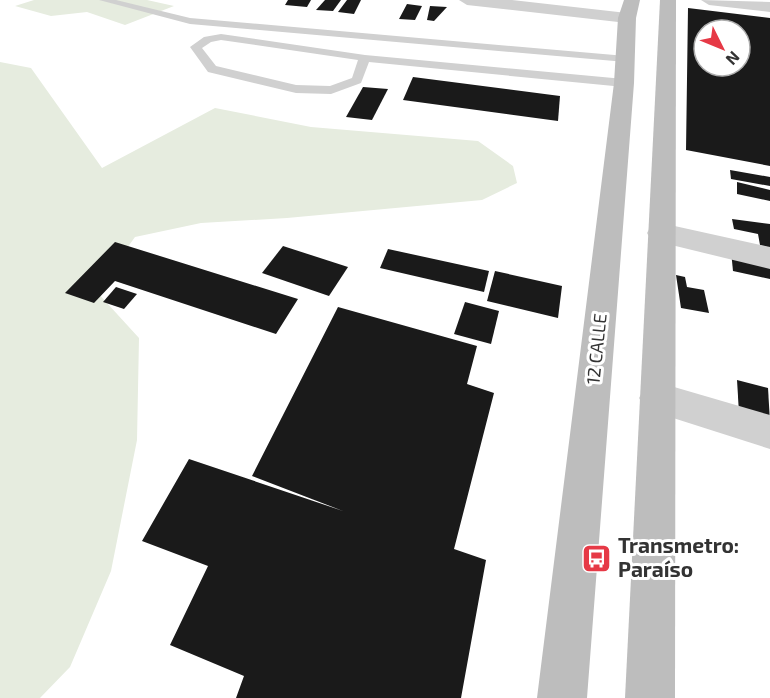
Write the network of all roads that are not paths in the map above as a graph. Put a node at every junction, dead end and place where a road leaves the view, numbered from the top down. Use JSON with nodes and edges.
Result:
{"nodes":[{"id":1,"x":104,"y":0,"type":"edge"},
{"id":2,"x":467,"y":0,"type":"edge"},
{"id":3,"x":596,"y":0,"type":"edge"},
{"id":4,"x":668,"y":0,"type":"edge"},
{"id":5,"x":709,"y":0,"type":"edge"},
{"id":6,"x":770,"y":7,"type":"edge"},
{"id":7,"x":630,"y":10,"type":"edge"},
{"id":8,"x":366,"y":58,"type":"junction"},
{"id":9,"x":625,"y":71,"type":"junction"},
{"id":10,"x":661,"y":233,"type":"junction"},
{"id":11,"x":770,"y":258,"type":"edge"},
{"id":12,"x":657,"y":398,"type":"junction"},
{"id":13,"x":770,"y":432,"type":"edge"},
{"id":14,"x":562,"y":698,"type":"edge"},
{"id":15,"x":650,"y":698,"type":"edge"}],
"edges":[{"from":1,"to":9,"type":"lane"},
{"from":2,"to":7,"type":"street"},
{"from":3,"to":7,"type":"street"},
{"from":4,"to":10,"type":"main road"},
{"from":5,"to":6,"type":"street"},
{"from":7,"to":9,"type":"main road","name":"12 CALLE"},
{"from":8,"to":8,"type":"lane"},
{"from":8,"to":9,"type":"lane"},
{"from":9,"to":14,"type":"main road","name":"12 CALLE"},
{"from":10,"to":11,"type":"street"},
{"from":10,"to":12,"type":"main road"},
{"from":12,"to":13,"type":"street"},
{"from":12,"to":15,"type":"main road"}]}
